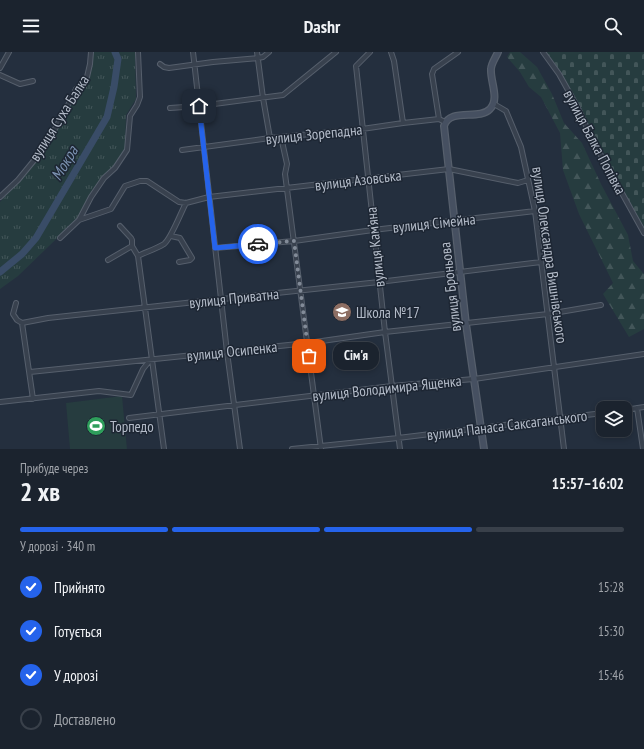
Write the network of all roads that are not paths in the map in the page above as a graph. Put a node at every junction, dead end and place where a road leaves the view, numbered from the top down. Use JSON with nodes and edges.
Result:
{"nodes":[{"id":1,"x":9,"y":52,"type":"edge"},
{"id":2,"x":91,"y":52,"type":"edge"},
{"id":3,"x":138,"y":52,"type":"edge"},
{"id":4,"x":193,"y":52,"type":"edge"},
{"id":5,"x":257,"y":52,"type":"edge"},
{"id":6,"x":269,"y":52,"type":"edge"},
{"id":7,"x":336,"y":52,"type":"edge"},
{"id":8,"x":370,"y":52,"type":"edge"},
{"id":9,"x":390,"y":52,"type":"edge"},
{"id":10,"x":458,"y":52,"type":"edge"},
{"id":11,"x":498,"y":52,"type":"edge"},
{"id":12,"x":544,"y":52,"type":"edge"},
{"id":13,"x":258,"y":58,"type":"junction"},
{"id":14,"x":160,"y":64,"type":"dead end"},
{"id":15,"x":194,"y":65,"type":"junction"},
{"id":16,"x":0,"y":68,"type":"edge"},
{"id":17,"x":0,"y":75,"type":"edge"},
{"id":18,"x":33,"y":81,"type":"dead end"},
{"id":19,"x":263,"y":98,"type":"junction"},
{"id":20,"x":494,"y":104,"type":"junction"},
{"id":21,"x":199,"y":106,"type":"junction"},
{"id":22,"x":170,"y":108,"type":"dead end"},
{"id":23,"x":442,"y":120,"type":"junction"},
{"id":24,"x":403,"y":123,"type":"junction"},
{"id":25,"x":362,"y":129,"type":"junction"},
{"id":26,"x":281,"y":137,"type":"junction"},
{"id":27,"x":270,"y":138,"type":"junction"},
{"id":28,"x":204,"y":147,"type":"junction"},
{"id":29,"x":182,"y":150,"type":"dead end"},
{"id":30,"x":449,"y":169,"type":"junction"},
{"id":31,"x":368,"y":178,"type":"junction"},
{"id":32,"x":528,"y":180,"type":"junction"},
{"id":33,"x":287,"y":189,"type":"junction"},
{"id":34,"x":0,"y":197,"type":"edge"},
{"id":35,"x":209,"y":197,"type":"junction"},
{"id":36,"x":186,"y":203,"type":"junction"},
{"id":37,"x":534,"y":211,"type":"junction"},
{"id":38,"x":79,"y":220,"type":"junction"},
{"id":39,"x":455,"y":220,"type":"junction"},
{"id":40,"x":120,"y":226,"type":"dead end"},
{"id":41,"x":373,"y":230,"type":"junction"},
{"id":42,"x":644,"y":233,"type":"edge"},
{"id":43,"x":171,"y":236,"type":"junction"},
{"id":44,"x":60,"y":238,"type":"dead end"},
{"id":45,"x":294,"y":241,"type":"junction"},
{"id":46,"x":132,"y":246,"type":"junction"},
{"id":47,"x":215,"y":248,"type":"junction"},
{"id":48,"x":138,"y":256,"type":"junction"},
{"id":49,"x":108,"y":260,"type":"dead end"},
{"id":50,"x":179,"y":262,"type":"dead end"},
{"id":51,"x":541,"y":262,"type":"junction"},
{"id":52,"x":460,"y":272,"type":"junction"},
{"id":53,"x":379,"y":282,"type":"junction"},
{"id":54,"x":300,"y":291,"type":"junction"},
{"id":55,"x":222,"y":299,"type":"junction"},
{"id":56,"x":16,"y":302,"type":"dead end"},
{"id":57,"x":601,"y":305,"type":"dead end"},
{"id":58,"x":144,"y":308,"type":"junction"},
{"id":59,"x":548,"y":314,"type":"junction"},
{"id":60,"x":22,"y":323,"type":"junction"},
{"id":61,"x":466,"y":324,"type":"junction"},
{"id":62,"x":385,"y":332,"type":"junction"},
{"id":63,"x":308,"y":343,"type":"junction"},
{"id":64,"x":227,"y":352,"type":"junction"},
{"id":65,"x":644,"y":354,"type":"edge"},
{"id":66,"x":151,"y":359,"type":"junction"},
{"id":67,"x":554,"y":367,"type":"junction"},
{"id":68,"x":30,"y":372,"type":"junction"},
{"id":69,"x":474,"y":379,"type":"junction"},
{"id":70,"x":392,"y":386,"type":"junction"},
{"id":71,"x":313,"y":396,"type":"junction"},
{"id":72,"x":33,"y":398,"type":"junction"},
{"id":73,"x":0,"y":402,"type":"edge"},
{"id":74,"x":234,"y":406,"type":"junction"},
{"id":75,"x":644,"y":407,"type":"edge"},
{"id":76,"x":637,"y":408,"type":"junction"},
{"id":77,"x":632,"y":409,"type":"edge"},
{"id":78,"x":158,"y":414,"type":"junction"},
{"id":79,"x":596,"y":414,"type":"edge"},
{"id":80,"x":129,"y":418,"type":"dead end"},
{"id":81,"x":560,"y":418,"type":"junction"},
{"id":82,"x":481,"y":428,"type":"junction"},
{"id":83,"x":398,"y":438,"type":"junction"},
{"id":84,"x":320,"y":448,"type":"edge"},
{"id":85,"x":164,"y":449,"type":"edge"},
{"id":86,"x":240,"y":449,"type":"edge"},
{"id":87,"x":292,"y":449,"type":"edge"},
{"id":88,"x":400,"y":449,"type":"edge"},
{"id":89,"x":484,"y":449,"type":"edge"},
{"id":90,"x":564,"y":449,"type":"edge"},
{"id":91,"x":643,"y":449,"type":"edge"}],
"edges":[{"from":1,"to":16,"type":"street"},
{"from":2,"to":34,"type":"street","name":"вулиця Суха Балка"},
{"from":3,"to":38,"type":"street"},
{"from":4,"to":15,"type":"street"},
{"from":5,"to":13,"type":"street"},
{"from":6,"to":13,"type":"street"},
{"from":7,"to":19,"type":"street"},
{"from":8,"to":25,"type":"street","name":"вулиця Кам’яна"},
{"from":9,"to":24,"type":"street"},
{"from":10,"to":23,"type":"street","name":"вулиця Броньова"},
{"from":11,"to":20,"type":"street"},
{"from":12,"to":42,"type":"street","name":"вулиця Балка Попівка"},
{"from":13,"to":15,"type":"street"},
{"from":13,"to":19,"type":"street"},
{"from":14,"to":15,"type":"street"},
{"from":15,"to":21,"type":"street"},
{"from":17,"to":18,"type":"street"},
{"from":19,"to":21,"type":"street"},
{"from":19,"to":27,"type":"street"},
{"from":20,"to":23,"type":"street"},
{"from":20,"to":32,"type":"street","name":"вулиця Олександра Вишнівського"},
{"from":21,"to":22,"type":"street"},
{"from":21,"to":28,"type":"street"},
{"from":23,"to":24,"type":"street","name":"вулиця Зорепадна"},
{"from":23,"to":30,"type":"street","name":"вулиця Броньова"},
{"from":24,"to":25,"type":"street","name":"вулиця Зорепадна"},
{"from":25,"to":26,"type":"street","name":"вулиця Зорепадна"},
{"from":25,"to":31,"type":"street","name":"вулиця Кам’яна"},
{"from":26,"to":27,"type":"street","name":"вулиця Зорепадна"},
{"from":26,"to":33,"type":"street"},
{"from":27,"to":28,"type":"street","name":"вулиця Зорепадна"},
{"from":28,"to":29,"type":"street","name":"вулиця Зорепадна"},
{"from":28,"to":35,"type":"street"},
{"from":30,"to":31,"type":"street","name":"вулиця Азовська"},
{"from":30,"to":32,"type":"street","name":"вулиця Азовська"},
{"from":30,"to":39,"type":"street","name":"вулиця Броньова"},
{"from":31,"to":33,"type":"street","name":"вулиця Азовська"},
{"from":31,"to":41,"type":"street","name":"вулиця Кам’яна"},
{"from":32,"to":37,"type":"street","name":"вулиця Олександра Вишнівського"},
{"from":33,"to":35,"type":"street","name":"вулиця Азовська"},
{"from":33,"to":45,"type":"street"},
{"from":35,"to":36,"type":"street","name":"вулиця Азовська"},
{"from":35,"to":47,"type":"street"},
{"from":36,"to":38,"type":"street"},
{"from":36,"to":43,"type":"street"},
{"from":37,"to":39,"type":"street","name":"вулиця Сімейна"},
{"from":37,"to":51,"type":"street","name":"вулиця Олександра Вишнівського"},
{"from":38,"to":44,"type":"street"},
{"from":39,"to":41,"type":"street","name":"вулиця Сімейна"},
{"from":39,"to":52,"type":"street","name":"вулиця Броньова"},
{"from":40,"to":46,"type":"street"},
{"from":41,"to":45,"type":"street","name":"вулиця Сімейна"},
{"from":41,"to":53,"type":"street","name":"вулиця Кам’яна"},
{"from":43,"to":48,"type":"street"},
{"from":43,"to":50,"type":"street"},
{"from":45,"to":47,"type":"street","name":"вулиця Сімейна"},
{"from":45,"to":54,"type":"street"},
{"from":46,"to":48,"type":"street"},
{"from":46,"to":49,"type":"street"},
{"from":47,"to":55,"type":"street"},
{"from":48,"to":58,"type":"street"},
{"from":51,"to":52,"type":"street","name":"вулиця Приватна"},
{"from":51,"to":59,"type":"street","name":"вулиця Олександра Вишнівського"},
{"from":52,"to":53,"type":"street","name":"вулиця Приватна"},
{"from":52,"to":61,"type":"street","name":"вулиця Броньова"},
{"from":53,"to":54,"type":"street","name":"вулиця Приватна"},
{"from":53,"to":62,"type":"street","name":"вулиця Кам’яна"},
{"from":54,"to":55,"type":"street","name":"вулиця Приватна"},
{"from":54,"to":63,"type":"street"},
{"from":55,"to":58,"type":"street","name":"вулиця Приватна"},
{"from":55,"to":64,"type":"street"},
{"from":56,"to":60,"type":"street"},
{"from":57,"to":59,"type":"street","name":"вулиця Осипенка"},
{"from":58,"to":60,"type":"street","name":"вулиця Приватна"},
{"from":58,"to":66,"type":"street"},
{"from":59,"to":61,"type":"street","name":"вулиця Осипенка"},
{"from":59,"to":67,"type":"street","name":"вулиця Олександра Вишнівського"},
{"from":60,"to":68,"type":"street"},
{"from":61,"to":62,"type":"street","name":"вулиця Осипенка"},
{"from":61,"to":69,"type":"street","name":"вулиця Броньова"},
{"from":62,"to":63,"type":"street","name":"вулиця Осипенка"},
{"from":62,"to":70,"type":"street","name":"вулиця Кам’яна"},
{"from":63,"to":64,"type":"street","name":"вулиця Осипенка"},
{"from":63,"to":71,"type":"street"},
{"from":64,"to":66,"type":"street","name":"вулиця Осипенка"},
{"from":64,"to":74,"type":"street"},
{"from":65,"to":67,"type":"street","name":"вулиця Володимира Ященка"},
{"from":66,"to":68,"type":"street","name":"вулиця Осипенка"},
{"from":66,"to":72,"type":"street"},
{"from":66,"to":78,"type":"street"},
{"from":67,"to":69,"type":"street","name":"вулиця Володимира Ященка"},
{"from":67,"to":81,"type":"street","name":"вулиця Олександра Вишнівського"},
{"from":68,"to":72,"type":"street"},
{"from":69,"to":70,"type":"street","name":"вулиця Володимира Ященка"},
{"from":69,"to":82,"type":"street","name":"вулиця Броньова"},
{"from":70,"to":71,"type":"street","name":"вулиця Володимира Ященка"},
{"from":70,"to":83,"type":"street","name":"вулиця Кам’яна"},
{"from":71,"to":74,"type":"street","name":"вулиця Володимира Ященка"},
{"from":71,"to":84,"type":"street"},
{"from":72,"to":73,"type":"street"},
{"from":74,"to":78,"type":"street","name":"вулиця Володимира Ященка"},
{"from":74,"to":86,"type":"street"},
{"from":75,"to":76,"type":"street"},
{"from":76,"to":77,"type":"street"},
{"from":76,"to":91,"type":"street"},
{"from":78,"to":80,"type":"street","name":"вулиця Володимира Ященка"},
{"from":78,"to":85,"type":"street"},
{"from":79,"to":81,"type":"street","name":"вулиця Панаса Саксаганського"},
{"from":81,"to":82,"type":"street","name":"вулиця Панаса Саксаганського"},
{"from":81,"to":90,"type":"street","name":"вулиця Олександра Вишнівського"},
{"from":82,"to":83,"type":"street","name":"вулиця Панаса Саксаганського"},
{"from":82,"to":89,"type":"street","name":"вулиця Броньова"},
{"from":83,"to":84,"type":"street","name":"вулиця Панаса Саксаганського"},
{"from":83,"to":88,"type":"street","name":"вулиця Кам’яна"},
{"from":84,"to":87,"type":"street","name":"вулиця Панаса Саксаганського"}]}
